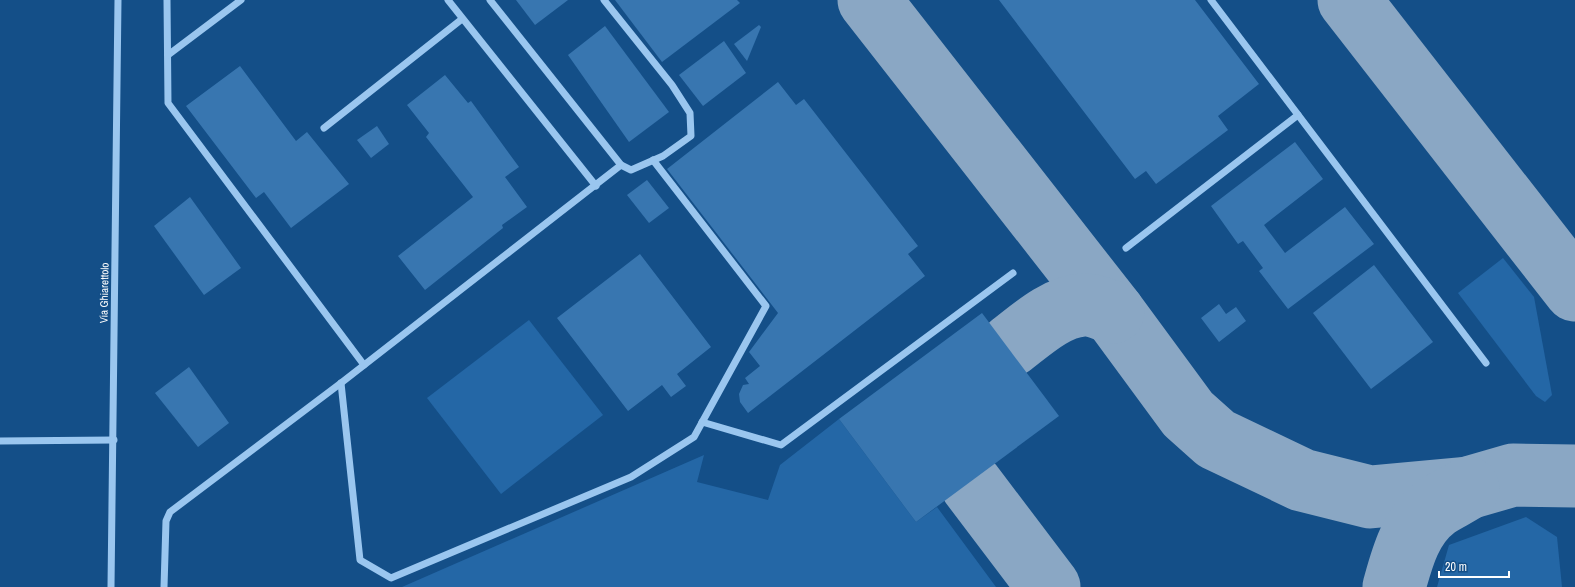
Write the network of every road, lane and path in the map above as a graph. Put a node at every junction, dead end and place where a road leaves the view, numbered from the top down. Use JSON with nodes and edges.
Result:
{"nodes":[{"id":1,"x":118,"y":0,"type":"edge"},
{"id":2,"x":167,"y":0,"type":"edge"},
{"id":3,"x":242,"y":0,"type":"edge"},
{"id":4,"x":448,"y":0,"type":"edge"},
{"id":5,"x":490,"y":0,"type":"edge"},
{"id":6,"x":604,"y":0,"type":"edge"},
{"id":7,"x":1211,"y":0,"type":"edge"},
{"id":8,"x":462,"y":18,"type":"junction"},
{"id":9,"x":168,"y":55,"type":"junction"},
{"id":10,"x":1298,"y":115,"type":"junction"},
{"id":11,"x":324,"y":128,"type":"dead end"},
{"id":12,"x":653,"y":160,"type":"junction"},
{"id":13,"x":621,"y":165,"type":"junction"},
{"id":14,"x":596,"y":186,"type":"junction"},
{"id":15,"x":1126,"y":248,"type":"dead end"},
{"id":16,"x":1013,"y":273,"type":"dead end"},
{"id":17,"x":1486,"y":363,"type":"dead end"},
{"id":18,"x":364,"y":365,"type":"junction"},
{"id":19,"x":341,"y":383,"type":"junction"},
{"id":20,"x":702,"y":422,"type":"junction"},
{"id":21,"x":114,"y":440,"type":"junction"},
{"id":22,"x":0,"y":441,"type":"edge"},
{"id":23,"x":111,"y":587,"type":"edge"},
{"id":24,"x":164,"y":587,"type":"edge"}],
"edges":[{"from":1,"to":21,"type":"street","name":"Via Ghiarettolo"},
{"from":2,"to":9,"type":"street"},
{"from":3,"to":9,"type":"street"},
{"from":4,"to":8,"type":"street"},
{"from":5,"to":13,"type":"street"},
{"from":6,"to":12,"type":"street"},
{"from":7,"to":10,"type":"street"},
{"from":8,"to":11,"type":"street"},
{"from":8,"to":14,"type":"street"},
{"from":9,"to":18,"type":"street"},
{"from":10,"to":15,"type":"street"},
{"from":10,"to":17,"type":"street"},
{"from":12,"to":13,"type":"street"},
{"from":12,"to":20,"type":"street"},
{"from":13,"to":14,"type":"street"},
{"from":14,"to":18,"type":"street"},
{"from":16,"to":20,"type":"street"},
{"from":18,"to":19,"type":"street"},
{"from":19,"to":20,"type":"street"},
{"from":19,"to":24,"type":"street"},
{"from":21,"to":22,"type":"street"},
{"from":21,"to":23,"type":"street","name":"Via Ghiarettolo"}]}
